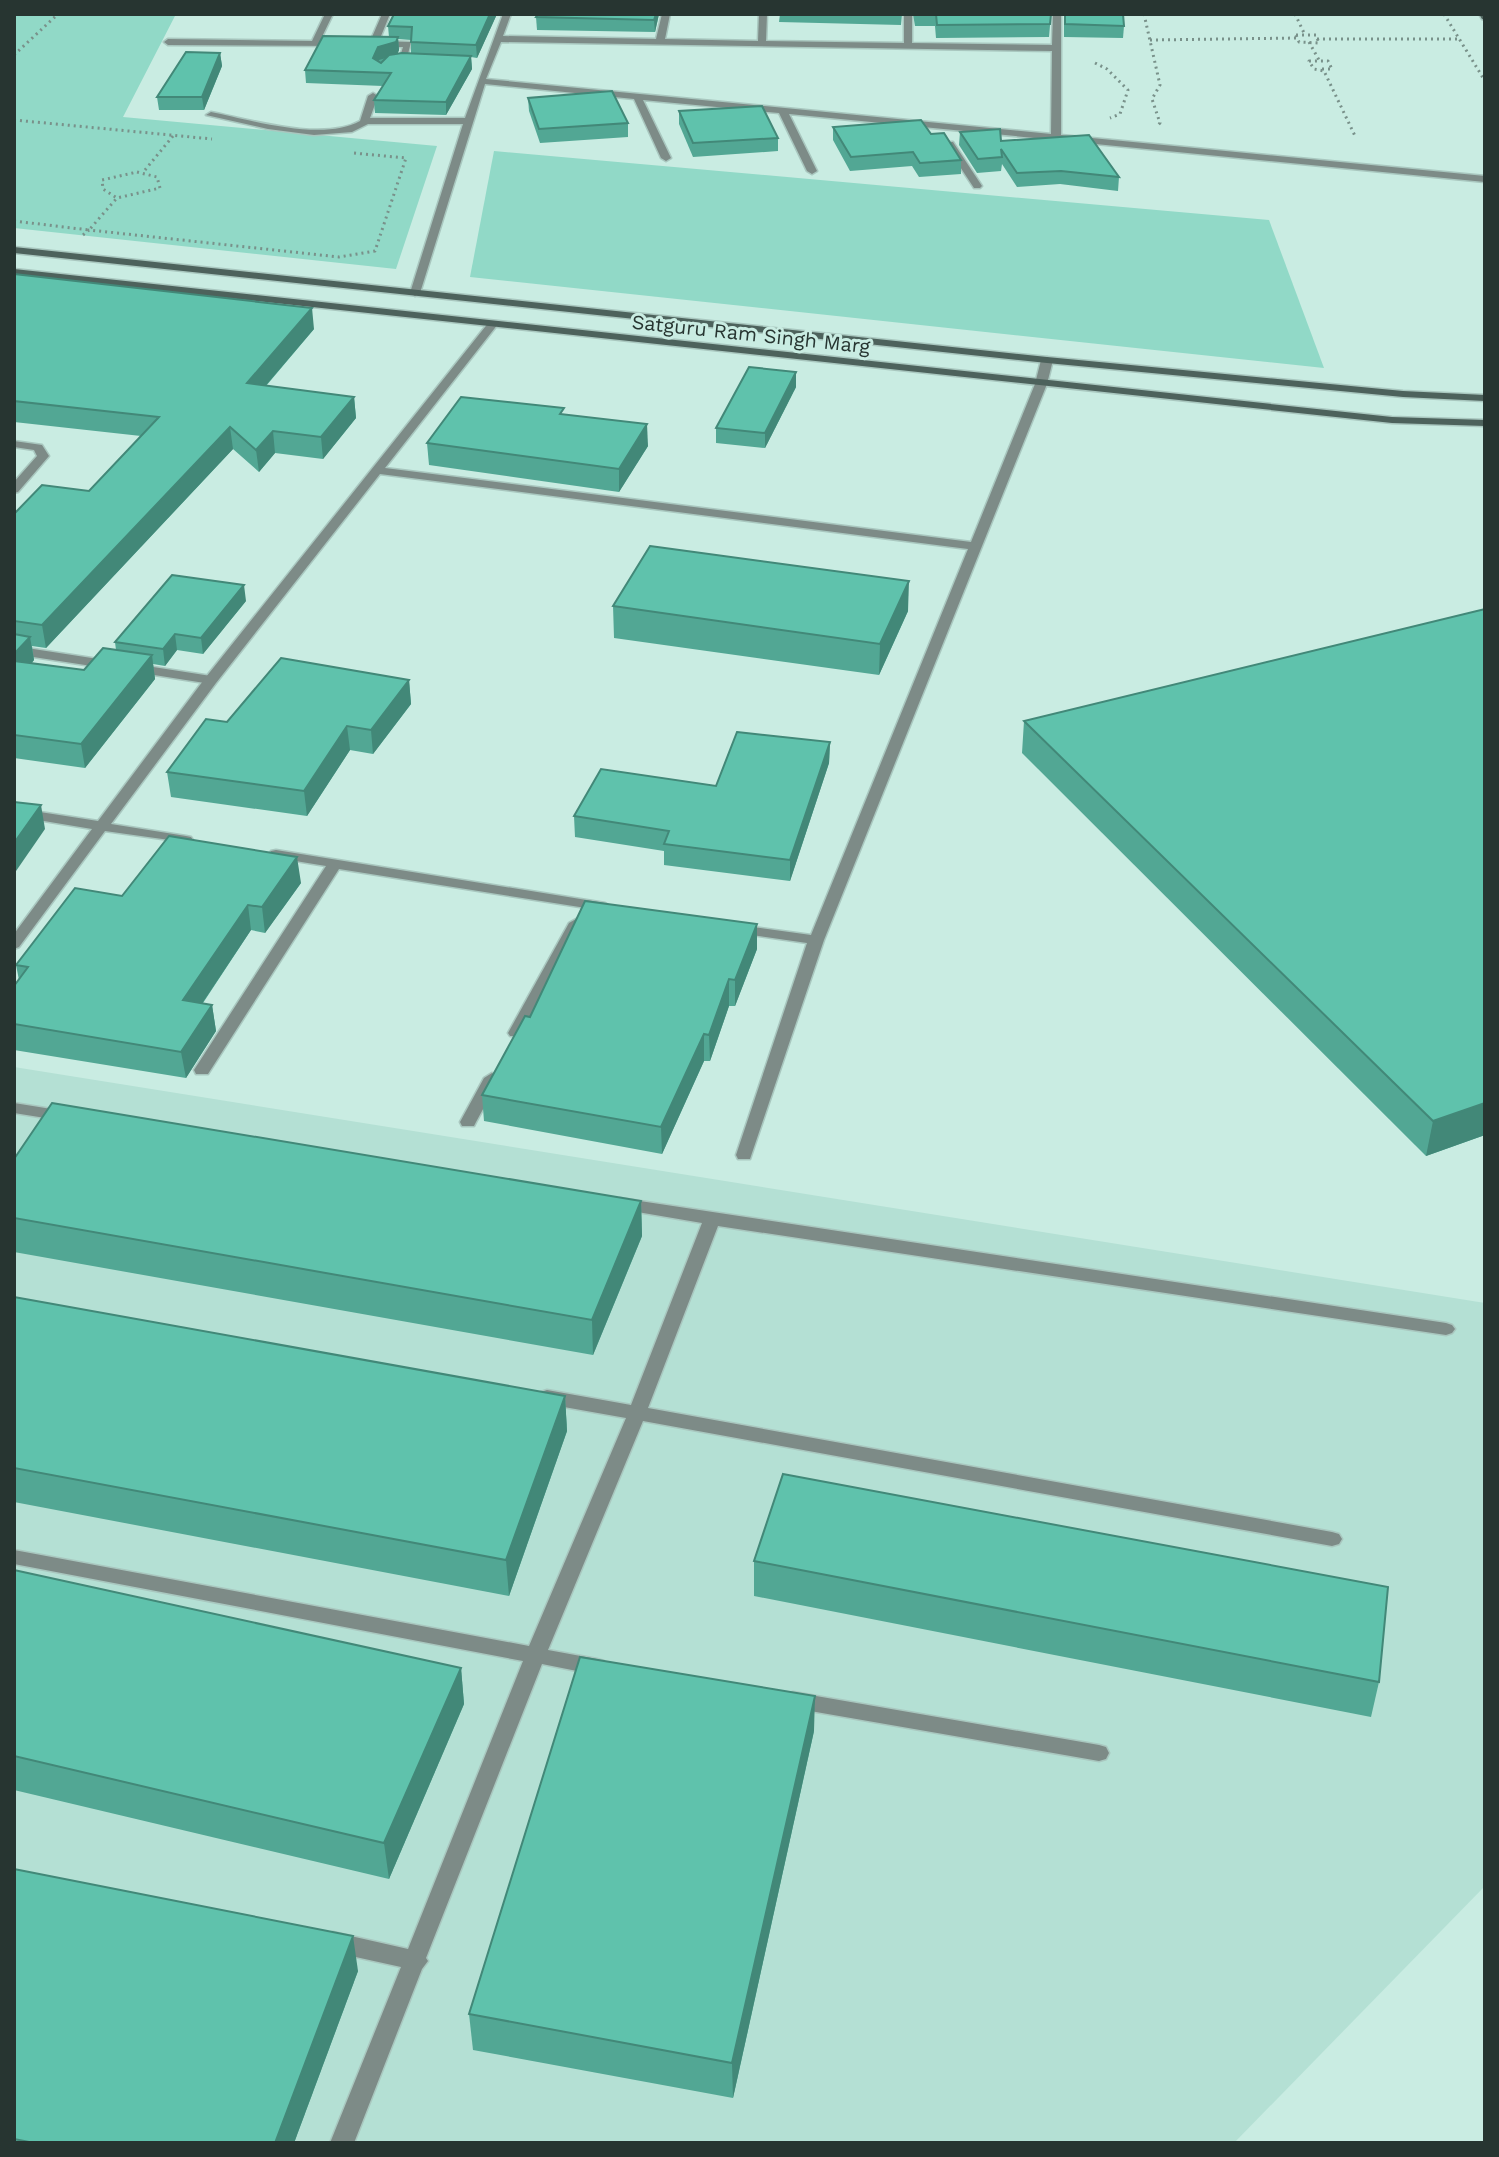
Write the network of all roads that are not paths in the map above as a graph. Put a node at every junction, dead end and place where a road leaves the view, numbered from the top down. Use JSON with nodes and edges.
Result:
{"nodes":[{"id":1,"x":329,"y":14,"type":"edge"},
{"id":2,"x":386,"y":14,"type":"edge"},
{"id":3,"x":507,"y":14,"type":"edge"},
{"id":4,"x":666,"y":14,"type":"edge"},
{"id":5,"x":763,"y":14,"type":"edge"},
{"id":6,"x":908,"y":14,"type":"edge"},
{"id":7,"x":1057,"y":14,"type":"edge"},
{"id":8,"x":497,"y":39,"type":"junction"},
{"id":9,"x":168,"y":42,"type":"dead end"},
{"id":10,"x":660,"y":42,"type":"junction"},
{"id":11,"x":315,"y":43,"type":"junction"},
{"id":12,"x":762,"y":43,"type":"junction"},
{"id":13,"x":344,"y":44,"type":"edge"},
{"id":14,"x":359,"y":44,"type":"edge"},
{"id":15,"x":373,"y":44,"type":"junction"},
{"id":16,"x":908,"y":46,"type":"junction"},
{"id":17,"x":1056,"y":48,"type":"junction"},
{"id":18,"x":417,"y":61,"type":"edge"},
{"id":19,"x":473,"y":63,"type":"edge"},
{"id":20,"x":487,"y":64,"type":"junction"},
{"id":21,"x":481,"y":81,"type":"junction"},
{"id":22,"x":373,"y":96,"type":"edge"},
{"id":23,"x":637,"y":96,"type":"junction"},
{"id":24,"x":782,"y":110,"type":"junction"},
{"id":25,"x":211,"y":115,"type":"dead end"},
{"id":26,"x":365,"y":121,"type":"junction"},
{"id":27,"x":468,"y":121,"type":"junction"},
{"id":28,"x":938,"y":125,"type":"junction"},
{"id":29,"x":1056,"y":137,"type":"junction"},
{"id":30,"x":666,"y":158,"type":"dead end"},
{"id":31,"x":812,"y":171,"type":"dead end"},
{"id":32,"x":1485,"y":179,"type":"edge"},
{"id":33,"x":977,"y":186,"type":"dead end"},
{"id":34,"x":14,"y":250,"type":"edge"},
{"id":35,"x":14,"y":272,"type":"edge"},
{"id":36,"x":415,"y":293,"type":"junction"},
{"id":37,"x":493,"y":324,"type":"junction"},
{"id":38,"x":1047,"y":360,"type":"junction"},
{"id":39,"x":1041,"y":384,"type":"junction"},
{"id":40,"x":1485,"y":398,"type":"edge"},
{"id":41,"x":1485,"y":423,"type":"edge"},
{"id":42,"x":14,"y":444,"type":"edge"},
{"id":43,"x":377,"y":470,"type":"junction"},
{"id":44,"x":14,"y":489,"type":"edge"},
{"id":45,"x":976,"y":546,"type":"junction"},
{"id":46,"x":14,"y":650,"type":"edge"},
{"id":47,"x":211,"y":680,"type":"junction"},
{"id":48,"x":14,"y":812,"type":"edge"},
{"id":49,"x":102,"y":827,"type":"junction"},
{"id":50,"x":195,"y":842,"type":"edge"},
{"id":51,"x":257,"y":851,"type":"edge"},
{"id":52,"x":335,"y":864,"type":"junction"},
{"id":53,"x":586,"y":904,"type":"junction"},
{"id":54,"x":616,"y":909,"type":"edge"},
{"id":55,"x":720,"y":926,"type":"edge"},
{"id":56,"x":816,"y":940,"type":"junction"},
{"id":57,"x":14,"y":944,"type":"edge"},
{"id":58,"x":202,"y":1070,"type":"dead end"},
{"id":59,"x":14,"y":1108,"type":"edge"},
{"id":60,"x":76,"y":1118,"type":"edge"},
{"id":61,"x":468,"y":1122,"type":"dead end"},
{"id":62,"x":744,"y":1155,"type":"dead end"},
{"id":63,"x":603,"y":1201,"type":"edge"},
{"id":64,"x":712,"y":1219,"type":"junction"},
{"id":65,"x":1446,"y":1329,"type":"dead end"},
{"id":66,"x":528,"y":1393,"type":"edge"},
{"id":67,"x":637,"y":1413,"type":"junction"},
{"id":68,"x":1332,"y":1539,"type":"dead end"},
{"id":69,"x":14,"y":1557,"type":"edge"},
{"id":70,"x":535,"y":1656,"type":"junction"},
{"id":71,"x":614,"y":1670,"type":"edge"},
{"id":72,"x":770,"y":1696,"type":"edge"},
{"id":73,"x":1099,"y":1753,"type":"dead end"},
{"id":74,"x":309,"y":1937,"type":"edge"},
{"id":75,"x":417,"y":1961,"type":"junction"},
{"id":76,"x":342,"y":2143,"type":"edge"}],
"edges":[{"from":1,"to":11,"type":"street"},
{"from":2,"to":15,"type":"street"},
{"from":3,"to":8,"type":"street"},
{"from":4,"to":10,"type":"street"},
{"from":5,"to":12,"type":"street"},
{"from":6,"to":16,"type":"street"},
{"from":7,"to":17,"type":"street"},
{"from":8,"to":10,"type":"street"},
{"from":8,"to":20,"type":"street"},
{"from":9,"to":11,"type":"street"},
{"from":10,"to":12,"type":"street"},
{"from":11,"to":13,"type":"street"},
{"from":12,"to":16,"type":"street"},
{"from":14,"to":15,"type":"street"},
{"from":15,"to":18,"type":"street"},
{"from":16,"to":17,"type":"street"},
{"from":17,"to":29,"type":"street"},
{"from":19,"to":20,"type":"street"},
{"from":20,"to":21,"type":"street"},
{"from":21,"to":23,"type":"street"},
{"from":21,"to":27,"type":"street"},
{"from":22,"to":26,"type":"street"},
{"from":23,"to":24,"type":"street"},
{"from":23,"to":30,"type":"street"},
{"from":24,"to":28,"type":"street"},
{"from":24,"to":31,"type":"street"},
{"from":25,"to":26,"type":"street"},
{"from":26,"to":27,"type":"street"},
{"from":27,"to":36,"type":"street"},
{"from":28,"to":29,"type":"street"},
{"from":28,"to":33,"type":"street"},
{"from":29,"to":32,"type":"street"},
{"from":34,"to":36,"type":"main road","name":"Satguru Ram Singh Marg"},
{"from":35,"to":37,"type":"main road","name":"Satguru Ram Singh Marg"},
{"from":36,"to":38,"type":"main road","name":"Satguru Ram Singh Marg"},
{"from":37,"to":39,"type":"main road","name":"Satguru Ram Singh Marg"},
{"from":37,"to":43,"type":"street"},
{"from":38,"to":39,"type":"street"},
{"from":38,"to":40,"type":"main road","name":"Satguru Ram Singh Marg"},
{"from":39,"to":41,"type":"main road","name":"Satguru Ram Singh Marg"},
{"from":39,"to":45,"type":"street"},
{"from":42,"to":44,"type":"street"},
{"from":43,"to":45,"type":"street"},
{"from":43,"to":47,"type":"street"},
{"from":45,"to":56,"type":"street"},
{"from":46,"to":47,"type":"street"},
{"from":47,"to":49,"type":"street"},
{"from":48,"to":49,"type":"street"},
{"from":49,"to":50,"type":"street"},
{"from":49,"to":57,"type":"street"},
{"from":51,"to":52,"type":"street"},
{"from":52,"to":53,"type":"street"},
{"from":52,"to":58,"type":"street"},
{"from":53,"to":54,"type":"street"},
{"from":53,"to":61,"type":"street"},
{"from":55,"to":56,"type":"street"},
{"from":56,"to":62,"type":"street"},
{"from":59,"to":60,"type":"street"},
{"from":63,"to":64,"type":"street"},
{"from":64,"to":65,"type":"street"},
{"from":64,"to":67,"type":"street"},
{"from":66,"to":67,"type":"street"},
{"from":67,"to":68,"type":"street"},
{"from":67,"to":70,"type":"street"},
{"from":69,"to":70,"type":"street"},
{"from":70,"to":71,"type":"street"},
{"from":70,"to":75,"type":"street"},
{"from":72,"to":73,"type":"street"},
{"from":74,"to":75,"type":"street"},
{"from":75,"to":76,"type":"street"}]}
